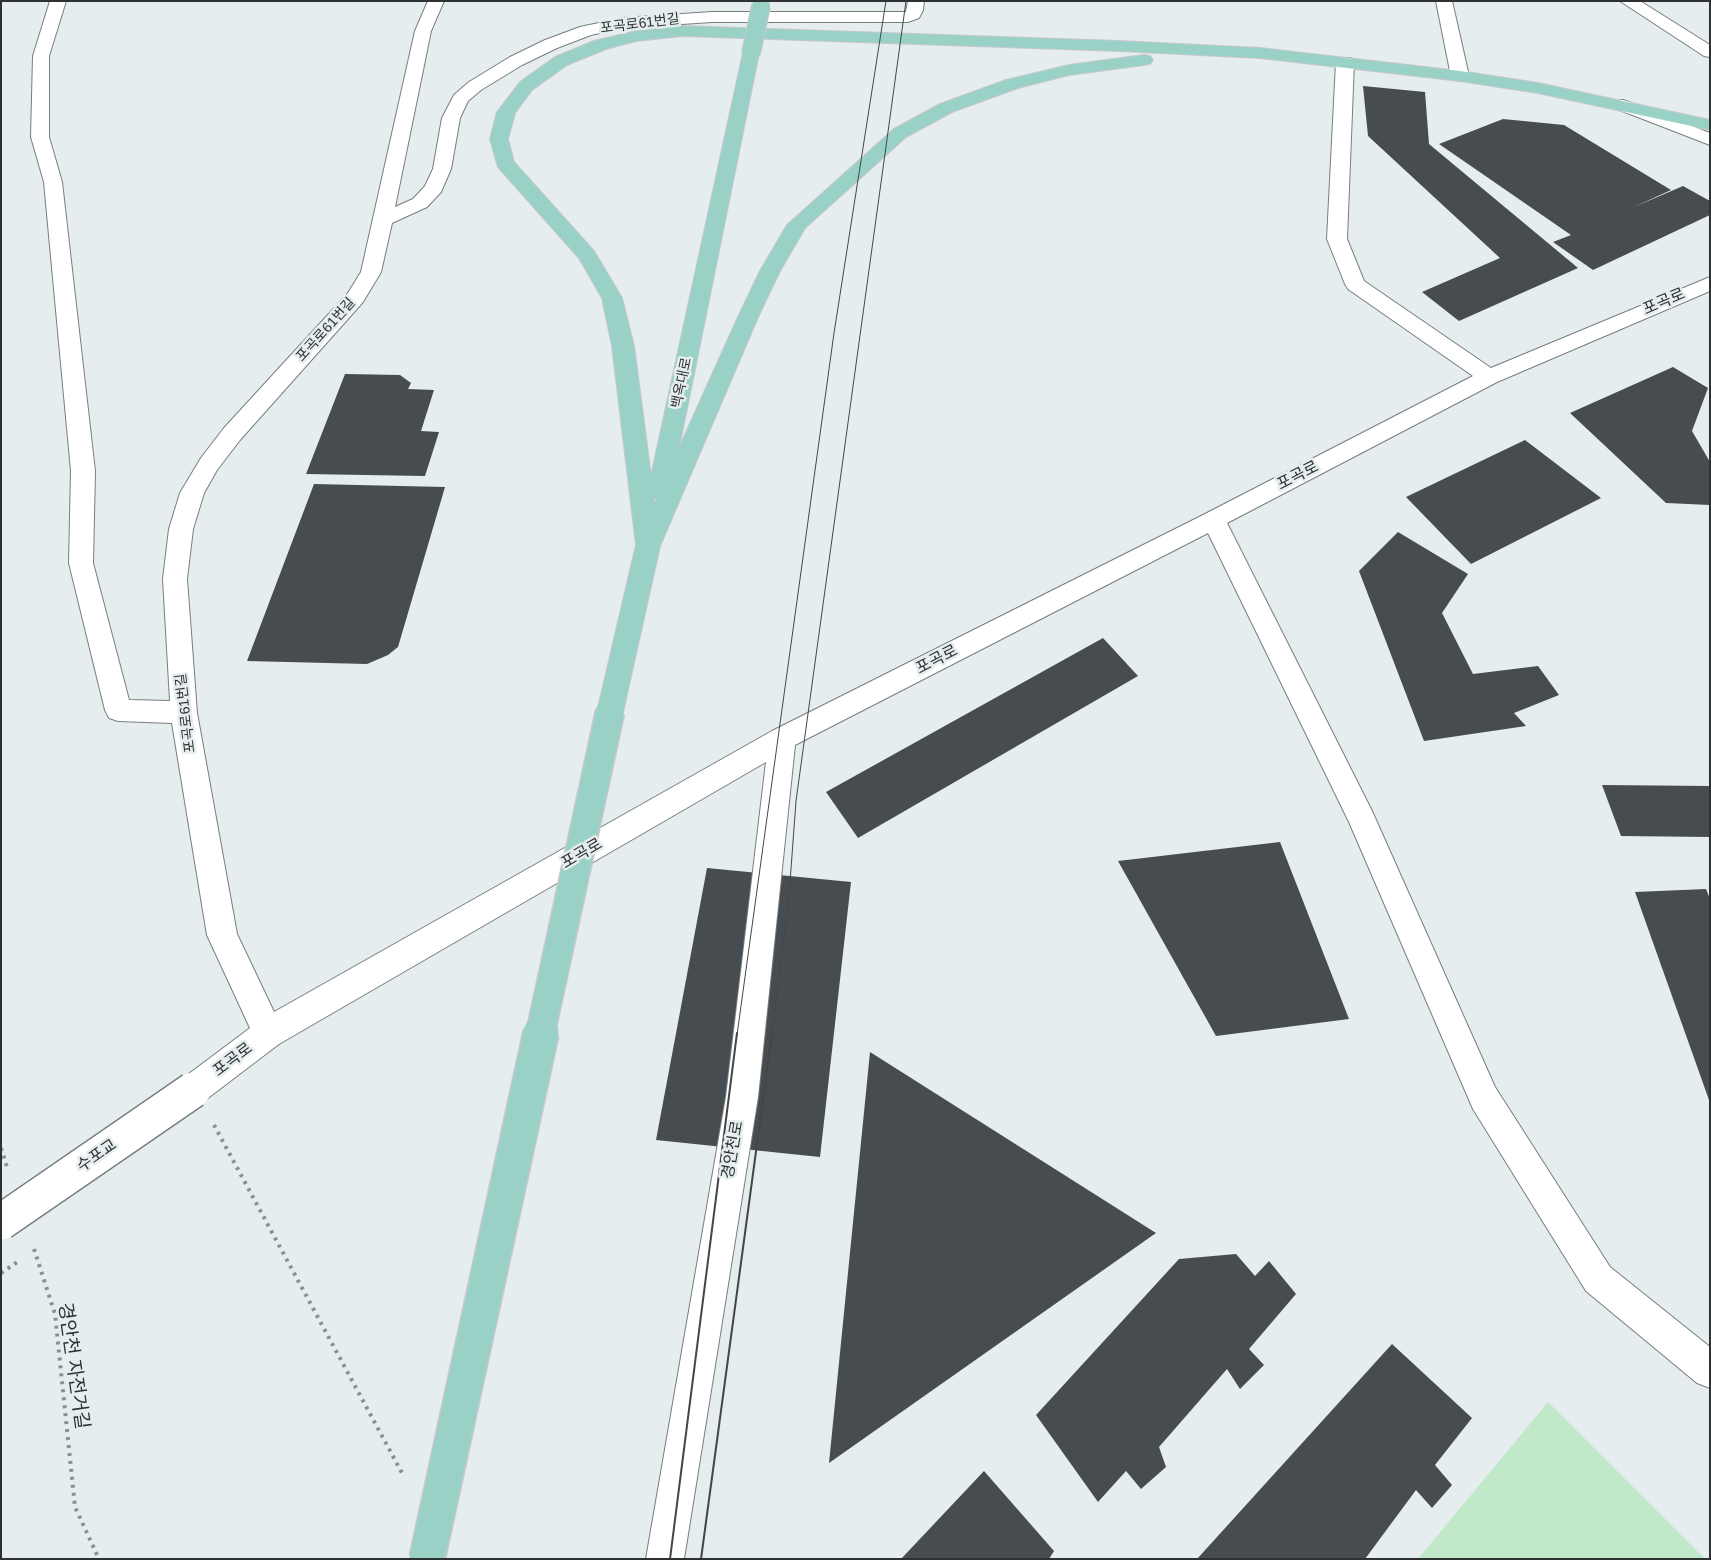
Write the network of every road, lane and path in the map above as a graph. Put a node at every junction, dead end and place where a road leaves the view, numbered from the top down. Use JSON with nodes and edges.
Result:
{"nodes":[{"id":1,"x":58,"y":1,"type":"edge"},
{"id":2,"x":436,"y":1,"type":"edge"},
{"id":3,"x":916,"y":1,"type":"edge"},
{"id":4,"x":1444,"y":1,"type":"edge"},
{"id":5,"x":1628,"y":1,"type":"edge"},
{"id":6,"x":762,"y":4,"type":"edge"},
{"id":7,"x":842,"y":9,"type":"edge"},
{"id":8,"x":1710,"y":52,"type":"edge"},
{"id":9,"x":1260,"y":53,"type":"junction"},
{"id":10,"x":1345,"y":62,"type":"junction"},
{"id":11,"x":1460,"y":76,"type":"junction"},
{"id":12,"x":1619,"y":104,"type":"junction"},
{"id":13,"x":1710,"y":125,"type":"edge"},
{"id":14,"x":1710,"y":140,"type":"edge"},
{"id":15,"x":383,"y":220,"type":"junction"},
{"id":16,"x":1710,"y":283,"type":"edge"},
{"id":17,"x":1489,"y":377,"type":"junction"},
{"id":18,"x":1213,"y":520,"type":"junction"},
{"id":19,"x":648,"y":547,"type":"junction"},
{"id":20,"x":184,"y":713,"type":"junction"},
{"id":21,"x":782,"y":739,"type":"junction"},
{"id":22,"x":268,"y":1033,"type":"junction"},
{"id":23,"x":193,"y":1090,"type":"junction"},
{"id":24,"x":1,"y":1148,"type":"edge"},
{"id":25,"x":10,"y":1176,"type":"dead end"},
{"id":26,"x":1,"y":1222,"type":"edge"},
{"id":27,"x":31,"y":1240,"type":"dead end"},
{"id":28,"x":1710,"y":1370,"type":"edge"},
{"id":29,"x":406,"y":1481,"type":"dead end"},
{"id":30,"x":99,"y":1559,"type":"edge"},
{"id":31,"x":427,"y":1559,"type":"edge"},
{"id":32,"x":665,"y":1559,"type":"edge"}],
"edges":[{"from":1,"to":20,"type":"street"},
{"from":2,"to":15,"type":"street"},
{"from":3,"to":7,"type":"street","name":"포곡로61번길"},
{"from":4,"to":11,"type":"street"},
{"from":5,"to":8,"type":"street"},
{"from":6,"to":19,"type":"main road","name":"백옥대로","bridge":true},
{"from":7,"to":15,"type":"street","name":"포곡로61번길"},
{"from":9,"to":10,"type":"main road"},
{"from":9,"to":19,"type":"main road"},
{"from":9,"to":19,"type":"main road"},
{"from":10,"to":11,"type":"main road"},
{"from":10,"to":17,"type":"street"},
{"from":11,"to":12,"type":"main road"},
{"from":12,"to":13,"type":"main road"},
{"from":12,"to":14,"type":"street"},
{"from":15,"to":20,"type":"street","name":"포곡로61번길"},
{"from":16,"to":17,"type":"street","name":"포곡로"},
{"from":17,"to":18,"type":"street","name":"포곡로"},
{"from":18,"to":21,"type":"street","name":"포곡로"},
{"from":18,"to":28,"type":"street"},
{"from":19,"to":31,"type":"main road","name":"백옥대로","bridge":true},
{"from":20,"to":22,"type":"street","name":"포곡로61번길"},
{"from":21,"to":22,"type":"street","name":"포곡로"},
{"from":21,"to":32,"type":"street","name":"경안천로"},
{"from":22,"to":23,"type":"street","name":"포곡로"},
{"from":23,"to":26,"type":"street","name":"수포교","bridge":true},
{"from":23,"to":29,"type":"path"},
{"from":24,"to":25,"type":"path"},
{"from":27,"to":30,"type":"path","name":"경안천 자전거길"}]}
